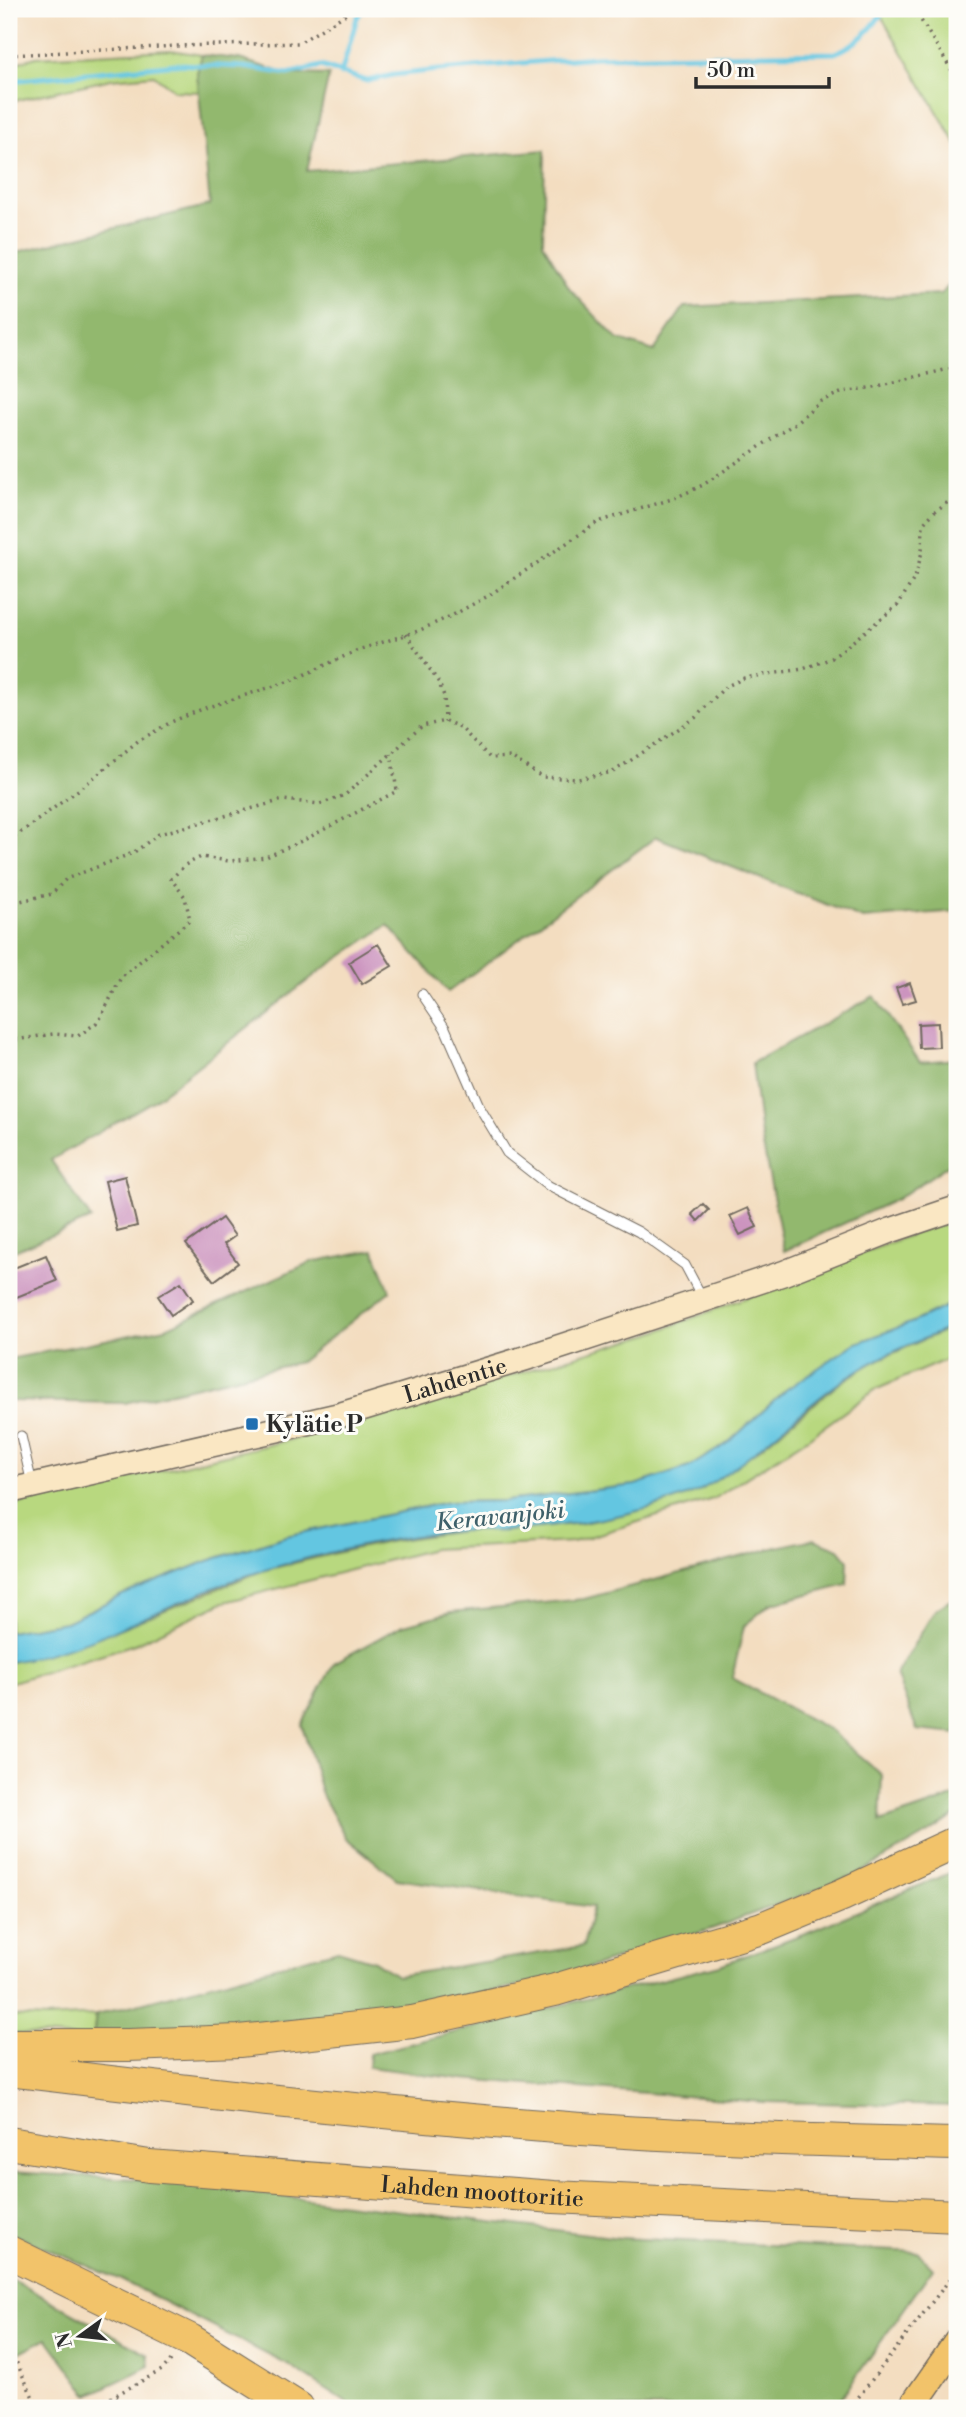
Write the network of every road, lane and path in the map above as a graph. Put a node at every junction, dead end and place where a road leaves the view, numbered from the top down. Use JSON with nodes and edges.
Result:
{"nodes":[{"id":1,"x":914,"y":9,"type":"edge"},
{"id":2,"x":346,"y":14,"type":"dead end"},
{"id":3,"x":9,"y":55,"type":"edge"},
{"id":4,"x":957,"y":79,"type":"edge"},
{"id":5,"x":957,"y":367,"type":"edge"},
{"id":6,"x":957,"y":496,"type":"edge"},
{"id":7,"x":406,"y":634,"type":"junction"},
{"id":8,"x":445,"y":721,"type":"junction"},
{"id":9,"x":391,"y":754,"type":"junction"},
{"id":10,"x":9,"y":841,"type":"edge"},
{"id":11,"x":9,"y":907,"type":"edge"},
{"id":12,"x":422,"y":994,"type":"dead end"},
{"id":13,"x":9,"y":1041,"type":"edge"},
{"id":14,"x":957,"y":1194,"type":"edge"},
{"id":15,"x":957,"y":1208,"type":"edge"},
{"id":16,"x":892,"y":1230,"type":"junction"},
{"id":17,"x":703,"y":1300,"type":"junction"},
{"id":18,"x":21,"y":1436,"type":"dead end"},
{"id":19,"x":21,"y":1489,"type":"edge"},
{"id":20,"x":957,"y":1842,"type":"edge"},
{"id":21,"x":9,"y":2045,"type":"edge"},
{"id":22,"x":9,"y":2070,"type":"edge"},
{"id":23,"x":9,"y":2143,"type":"edge"},
{"id":24,"x":957,"y":2144,"type":"edge"},
{"id":25,"x":957,"y":2216,"type":"edge"},
{"id":26,"x":9,"y":2252,"type":"edge"},
{"id":27,"x":957,"y":2270,"type":"edge"},
{"id":28,"x":190,"y":2340,"type":"junction"},
{"id":29,"x":957,"y":2342,"type":"edge"},
{"id":30,"x":9,"y":2351,"type":"edge"},
{"id":31,"x":116,"y":2397,"type":"junction"},
{"id":32,"x":38,"y":2408,"type":"edge"},
{"id":33,"x":92,"y":2408,"type":"edge"},
{"id":34,"x":132,"y":2408,"type":"edge"},
{"id":35,"x":298,"y":2408,"type":"edge"},
{"id":36,"x":850,"y":2408,"type":"edge"},
{"id":37,"x":911,"y":2408,"type":"edge"}],
"edges":[{"from":1,"to":4,"type":"path"},
{"from":2,"to":3,"type":"path"},
{"from":5,"to":7,"type":"path"},
{"from":6,"to":8,"type":"path"},
{"from":7,"to":8,"type":"path"},
{"from":7,"to":10,"type":"path"},
{"from":8,"to":9,"type":"path"},
{"from":9,"to":11,"type":"path"},
{"from":9,"to":13,"type":"path"},
{"from":12,"to":17,"type":"lane"},
{"from":14,"to":16,"type":"main road","name":"Lahdentie"},
{"from":15,"to":16,"type":"main road","name":"Lahdentie"},
{"from":16,"to":17,"type":"main road","name":"Lahdentie"},
{"from":17,"to":19,"type":"main road","name":"Lahdentie"},
{"from":18,"to":19,"type":"lane"},
{"from":20,"to":21,"type":"highway"},
{"from":22,"to":24,"type":"highway"},
{"from":23,"to":25,"type":"highway","name":"Lahden moottoritie"},
{"from":26,"to":28,"type":"highway"},
{"from":27,"to":36,"type":"path"},
{"from":28,"to":31,"type":"path"},
{"from":28,"to":35,"type":"highway"},
{"from":29,"to":37,"type":"main road"},
{"from":30,"to":32,"type":"path"},
{"from":31,"to":33,"type":"path"},
{"from":31,"to":34,"type":"path"}]}
